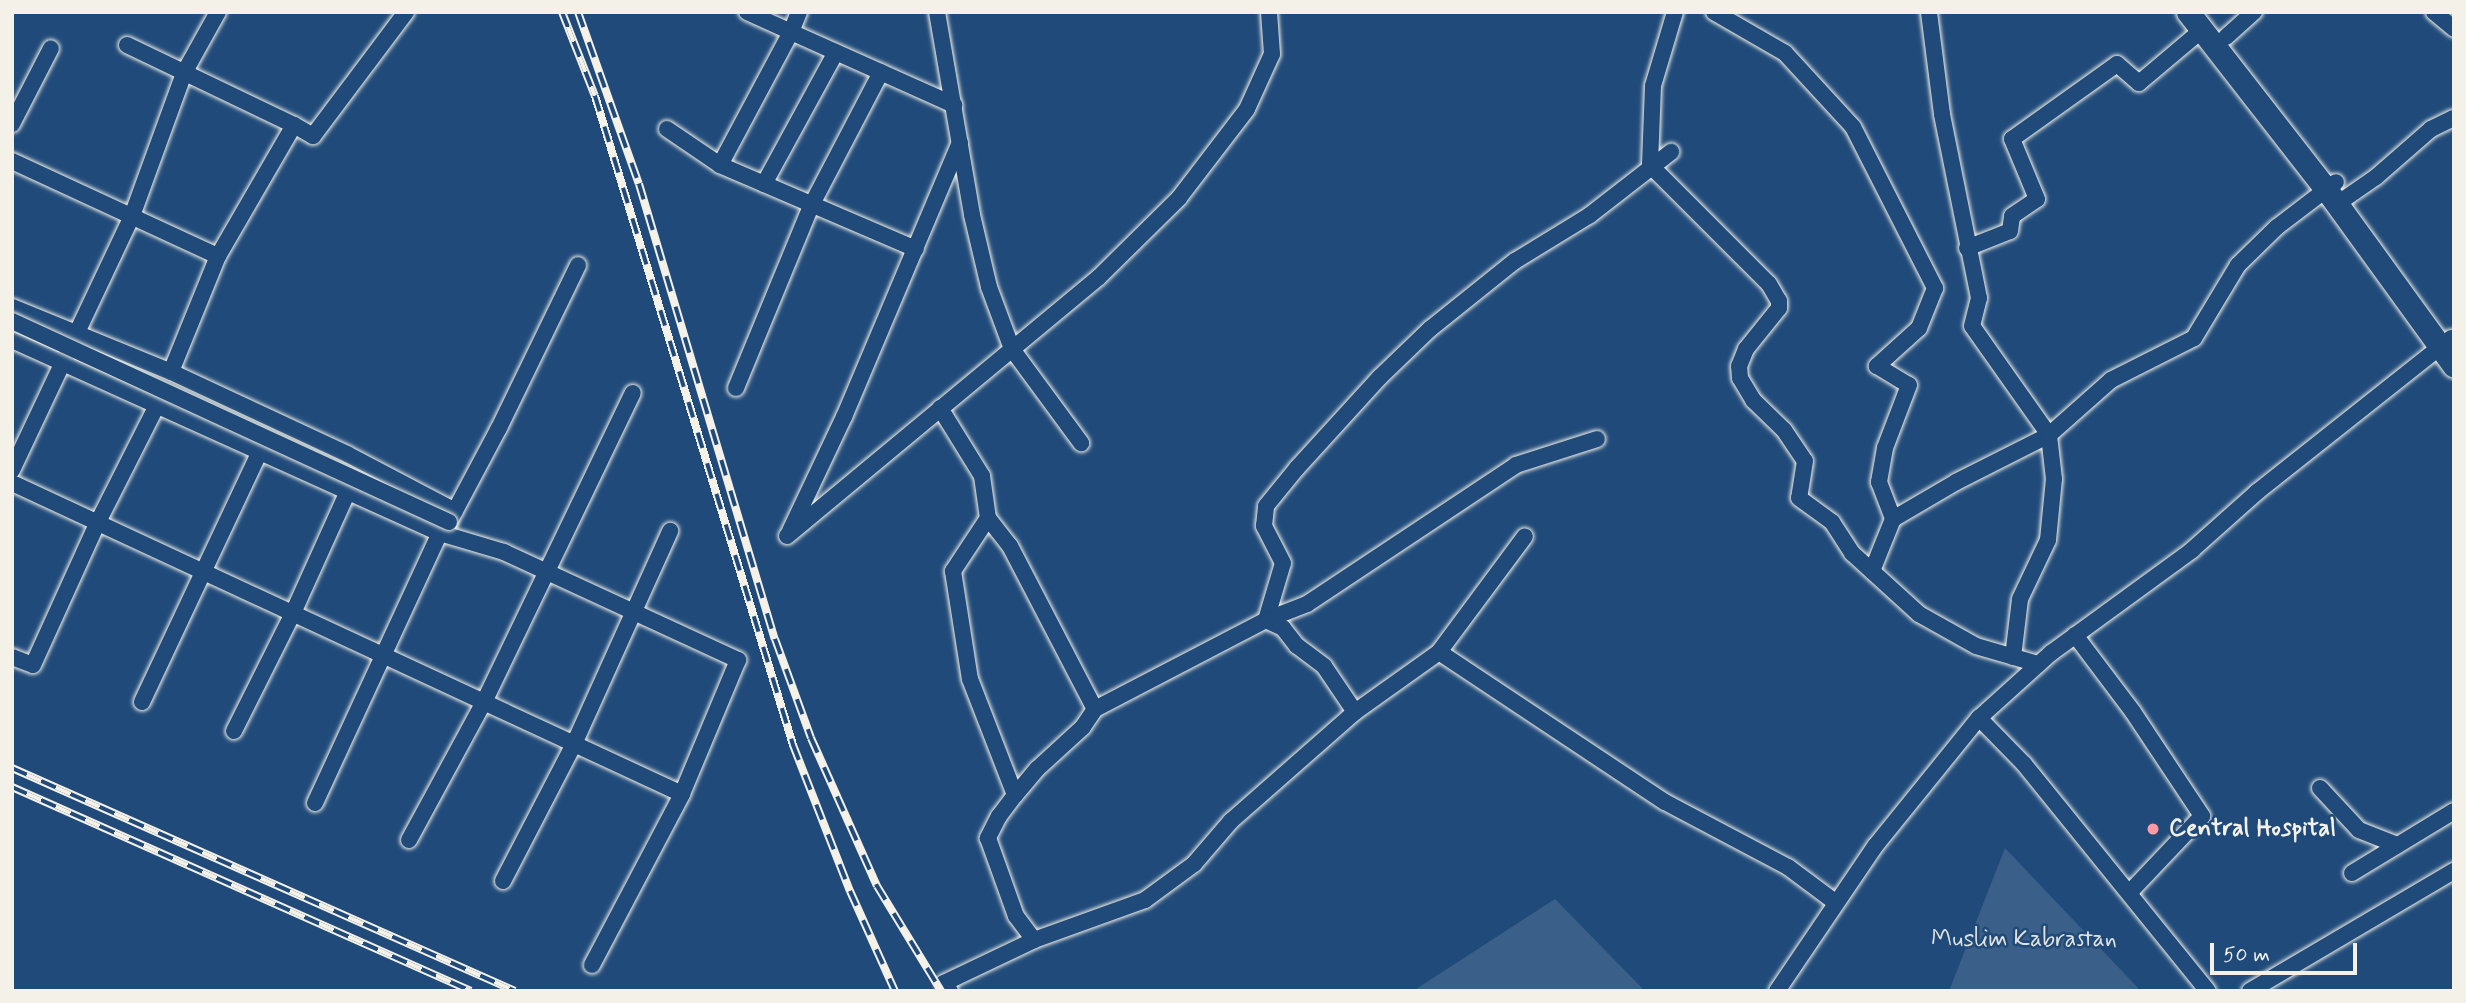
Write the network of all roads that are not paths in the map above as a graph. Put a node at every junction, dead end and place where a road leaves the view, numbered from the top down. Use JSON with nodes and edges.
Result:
{"nodes":[{"id":1,"x":218,"y":12,"type":"edge"},
{"id":2,"x":406,"y":12,"type":"edge"},
{"id":3,"x":747,"y":12,"type":"edge"},
{"id":4,"x":799,"y":12,"type":"edge"},
{"id":5,"x":937,"y":12,"type":"edge"},
{"id":6,"x":1269,"y":12,"type":"edge"},
{"id":7,"x":1675,"y":12,"type":"edge"},
{"id":8,"x":1714,"y":12,"type":"edge"},
{"id":9,"x":1929,"y":12,"type":"edge"},
{"id":10,"x":2255,"y":12,"type":"edge"},
{"id":11,"x":2434,"y":12,"type":"edge"},
{"id":12,"x":2199,"y":18,"type":"edge"},
{"id":13,"x":2454,"y":29,"type":"edge"},
{"id":14,"x":791,"y":32,"type":"junction"},
{"id":15,"x":2226,"y":37,"type":"junction"},
{"id":16,"x":127,"y":45,"type":"dead end"},
{"id":17,"x":51,"y":48,"type":"dead end"},
{"id":18,"x":836,"y":52,"type":"junction"},
{"id":19,"x":881,"y":72,"type":"junction"},
{"id":20,"x":184,"y":73,"type":"junction"},
{"id":21,"x":954,"y":105,"type":"junction"},
{"id":22,"x":2454,"y":118,"type":"edge"},
{"id":23,"x":12,"y":124,"type":"edge"},
{"id":24,"x":294,"y":125,"type":"junction"},
{"id":25,"x":667,"y":129,"type":"dead end"},
{"id":26,"x":960,"y":142,"type":"junction"},
{"id":27,"x":1671,"y":152,"type":"dead end"},
{"id":28,"x":12,"y":161,"type":"edge"},
{"id":29,"x":720,"y":165,"type":"junction"},
{"id":30,"x":1650,"y":165,"type":"junction"},
{"id":31,"x":764,"y":184,"type":"junction"},
{"id":32,"x":2336,"y":193,"type":"junction"},
{"id":33,"x":811,"y":206,"type":"junction"},
{"id":34,"x":132,"y":216,"type":"junction"},
{"id":35,"x":916,"y":248,"type":"junction"},
{"id":36,"x":1968,"y":248,"type":"junction"},
{"id":37,"x":219,"y":256,"type":"junction"},
{"id":38,"x":578,"y":265,"type":"dead end"},
{"id":39,"x":12,"y":307,"type":"edge"},
{"id":40,"x":12,"y":321,"type":"edge"},
{"id":41,"x":79,"y":335,"type":"junction"},
{"id":42,"x":12,"y":340,"type":"edge"},
{"id":43,"x":2448,"y":342,"type":"edge"},
{"id":44,"x":1012,"y":349,"type":"junction"},
{"id":45,"x":63,"y":362,"type":"junction"},
{"id":46,"x":2454,"y":366,"type":"edge"},
{"id":47,"x":171,"y":372,"type":"junction"},
{"id":48,"x":736,"y":388,"type":"dead end"},
{"id":49,"x":633,"y":393,"type":"dead end"},
{"id":50,"x":157,"y":405,"type":"junction"},
{"id":51,"x":940,"y":408,"type":"junction"},
{"id":52,"x":2049,"y":435,"type":"junction"},
{"id":53,"x":1597,"y":439,"type":"dead end"},
{"id":54,"x":1081,"y":443,"type":"dead end"},
{"id":55,"x":260,"y":452,"type":"junction"},
{"id":56,"x":12,"y":470,"type":"edge"},
{"id":57,"x":12,"y":483,"type":"edge"},
{"id":58,"x":348,"y":491,"type":"junction"},
{"id":59,"x":988,"y":518,"type":"junction"},
{"id":60,"x":1893,"y":519,"type":"junction"},
{"id":61,"x":98,"y":522,"type":"junction"},
{"id":62,"x":448,"y":522,"type":"junction"},
{"id":63,"x":670,"y":531,"type":"dead end"},
{"id":64,"x":1525,"y":536,"type":"dead end"},
{"id":65,"x":202,"y":571,"type":"junction"},
{"id":66,"x":1872,"y":571,"type":"junction"},
{"id":67,"x":546,"y":574,"type":"junction"},
{"id":68,"x":293,"y":613,"type":"junction"},
{"id":69,"x":635,"y":614,"type":"junction"},
{"id":70,"x":1266,"y":620,"type":"junction"},
{"id":71,"x":2075,"y":635,"type":"junction"},
{"id":72,"x":1439,"y":652,"type":"junction"},
{"id":73,"x":383,"y":655,"type":"junction"},
{"id":74,"x":12,"y":657,"type":"edge"},
{"id":75,"x":2013,"y":657,"type":"junction"},
{"id":76,"x":2038,"y":664,"type":"junction"},
{"id":77,"x":142,"y":702,"type":"dead end"},
{"id":78,"x":484,"y":702,"type":"junction"},
{"id":79,"x":1095,"y":709,"type":"junction"},
{"id":80,"x":1355,"y":712,"type":"junction"},
{"id":81,"x":1979,"y":718,"type":"junction"},
{"id":82,"x":234,"y":731,"type":"dead end"},
{"id":83,"x":574,"y":744,"type":"junction"},
{"id":84,"x":2320,"y":788,"type":"dead end"},
{"id":85,"x":682,"y":794,"type":"junction"},
{"id":86,"x":1015,"y":795,"type":"junction"},
{"id":87,"x":315,"y":803,"type":"dead end"},
{"id":88,"x":2454,"y":811,"type":"edge"},
{"id":89,"x":409,"y":840,"type":"dead end"},
{"id":90,"x":2397,"y":845,"type":"junction"},
{"id":91,"x":2454,"y":871,"type":"edge"},
{"id":92,"x":2352,"y":873,"type":"dead end"},
{"id":93,"x":503,"y":881,"type":"dead end"},
{"id":94,"x":2129,"y":892,"type":"junction"},
{"id":95,"x":1835,"y":902,"type":"junction"},
{"id":96,"x":1034,"y":940,"type":"junction"},
{"id":97,"x":592,"y":965,"type":"dead end"},
{"id":98,"x":950,"y":991,"type":"edge"},
{"id":99,"x":1777,"y":991,"type":"edge"},
{"id":100,"x":2208,"y":991,"type":"edge"},
{"id":101,"x":2250,"y":991,"type":"edge"}],
"edges":[{"from":1,"to":20,"type":"street"},
{"from":2,"to":24,"type":"street"},
{"from":3,"to":14,"type":"street"},
{"from":4,"to":14,"type":"street"},
{"from":5,"to":21,"type":"street"},
{"from":6,"to":44,"type":"street"},
{"from":7,"to":30,"type":"street"},
{"from":8,"to":60,"type":"street"},
{"from":9,"to":36,"type":"street"},
{"from":10,"to":15,"type":"street"},
{"from":11,"to":13,"type":"street"},
{"from":12,"to":15,"type":"main road"},
{"from":12,"to":32,"type":"main road"},
{"from":12,"to":36,"type":"street"},
{"from":14,"to":18,"type":"street"},
{"from":14,"to":29,"type":"street"},
{"from":15,"to":32,"type":"main road"},
{"from":16,"to":20,"type":"street"},
{"from":17,"to":23,"type":"street"},
{"from":18,"to":19,"type":"street"},
{"from":18,"to":31,"type":"street"},
{"from":19,"to":21,"type":"street"},
{"from":19,"to":33,"type":"street"},
{"from":20,"to":24,"type":"street"},
{"from":20,"to":34,"type":"street"},
{"from":21,"to":26,"type":"street"},
{"from":22,"to":32,"type":"street"},
{"from":24,"to":37,"type":"street"},
{"from":25,"to":29,"type":"street"},
{"from":26,"to":35,"type":"street"},
{"from":26,"to":44,"type":"street"},
{"from":27,"to":30,"type":"street"},
{"from":28,"to":34,"type":"street"},
{"from":29,"to":31,"type":"street"},
{"from":30,"to":66,"type":"street"},
{"from":30,"to":70,"type":"street"},
{"from":31,"to":33,"type":"street"},
{"from":32,"to":43,"type":"main road"},
{"from":32,"to":52,"type":"street"},
{"from":33,"to":35,"type":"street"},
{"from":33,"to":48,"type":"street"},
{"from":34,"to":37,"type":"street"},
{"from":34,"to":41,"type":"street"},
{"from":35,"to":51,"type":"street"},
{"from":36,"to":52,"type":"street"},
{"from":37,"to":47,"type":"street"},
{"from":38,"to":62,"type":"street"},
{"from":39,"to":41,"type":"street"},
{"from":40,"to":62,"type":"street","bridge":true},
{"from":41,"to":45,"type":"street"},
{"from":41,"to":47,"type":"street"},
{"from":42,"to":45,"type":"street"},
{"from":43,"to":46,"type":"main road"},
{"from":43,"to":71,"type":"street"},
{"from":44,"to":51,"type":"street"},
{"from":44,"to":54,"type":"street"},
{"from":45,"to":50,"type":"street"},
{"from":45,"to":56,"type":"street"},
{"from":47,"to":62,"type":"street"},
{"from":49,"to":67,"type":"street"},
{"from":50,"to":55,"type":"street"},
{"from":50,"to":61,"type":"street"},
{"from":51,"to":59,"type":"street"},
{"from":52,"to":60,"type":"street"},
{"from":52,"to":75,"type":"street"},
{"from":53,"to":70,"type":"street"},
{"from":55,"to":58,"type":"street"},
{"from":55,"to":65,"type":"street"},
{"from":57,"to":61,"type":"street"},
{"from":58,"to":62,"type":"street"},
{"from":58,"to":68,"type":"street"},
{"from":59,"to":79,"type":"street"},
{"from":59,"to":86,"type":"street"},
{"from":60,"to":66,"type":"street"},
{"from":61,"to":65,"type":"street"},
{"from":61,"to":74,"type":"street"},
{"from":62,"to":67,"type":"street"},
{"from":62,"to":73,"type":"street"},
{"from":63,"to":69,"type":"street"},
{"from":64,"to":72,"type":"street"},
{"from":65,"to":68,"type":"street"},
{"from":65,"to":77,"type":"street"},
{"from":66,"to":75,"type":"street"},
{"from":67,"to":69,"type":"street"},
{"from":67,"to":78,"type":"street"},
{"from":68,"to":73,"type":"street"},
{"from":68,"to":82,"type":"street"},
{"from":69,"to":83,"type":"street"},
{"from":69,"to":85,"type":"street"},
{"from":70,"to":79,"type":"street"},
{"from":70,"to":80,"type":"street"},
{"from":71,"to":76,"type":"street"},
{"from":71,"to":94,"type":"street"},
{"from":72,"to":80,"type":"street"},
{"from":72,"to":95,"type":"street"},
{"from":73,"to":78,"type":"street"},
{"from":73,"to":87,"type":"street"},
{"from":75,"to":76,"type":"street"},
{"from":76,"to":81,"type":"street"},
{"from":78,"to":83,"type":"street"},
{"from":78,"to":89,"type":"street"},
{"from":79,"to":86,"type":"street"},
{"from":80,"to":96,"type":"street"},
{"from":81,"to":94,"type":"street"},
{"from":81,"to":95,"type":"street"},
{"from":83,"to":85,"type":"street"},
{"from":83,"to":93,"type":"street"},
{"from":84,"to":90,"type":"street"},
{"from":85,"to":97,"type":"street"},
{"from":86,"to":96,"type":"street"},
{"from":88,"to":90,"type":"street"},
{"from":90,"to":92,"type":"street"},
{"from":91,"to":101,"type":"street"},
{"from":94,"to":100,"type":"street"},
{"from":95,"to":99,"type":"street"},
{"from":96,"to":98,"type":"street"}]}
